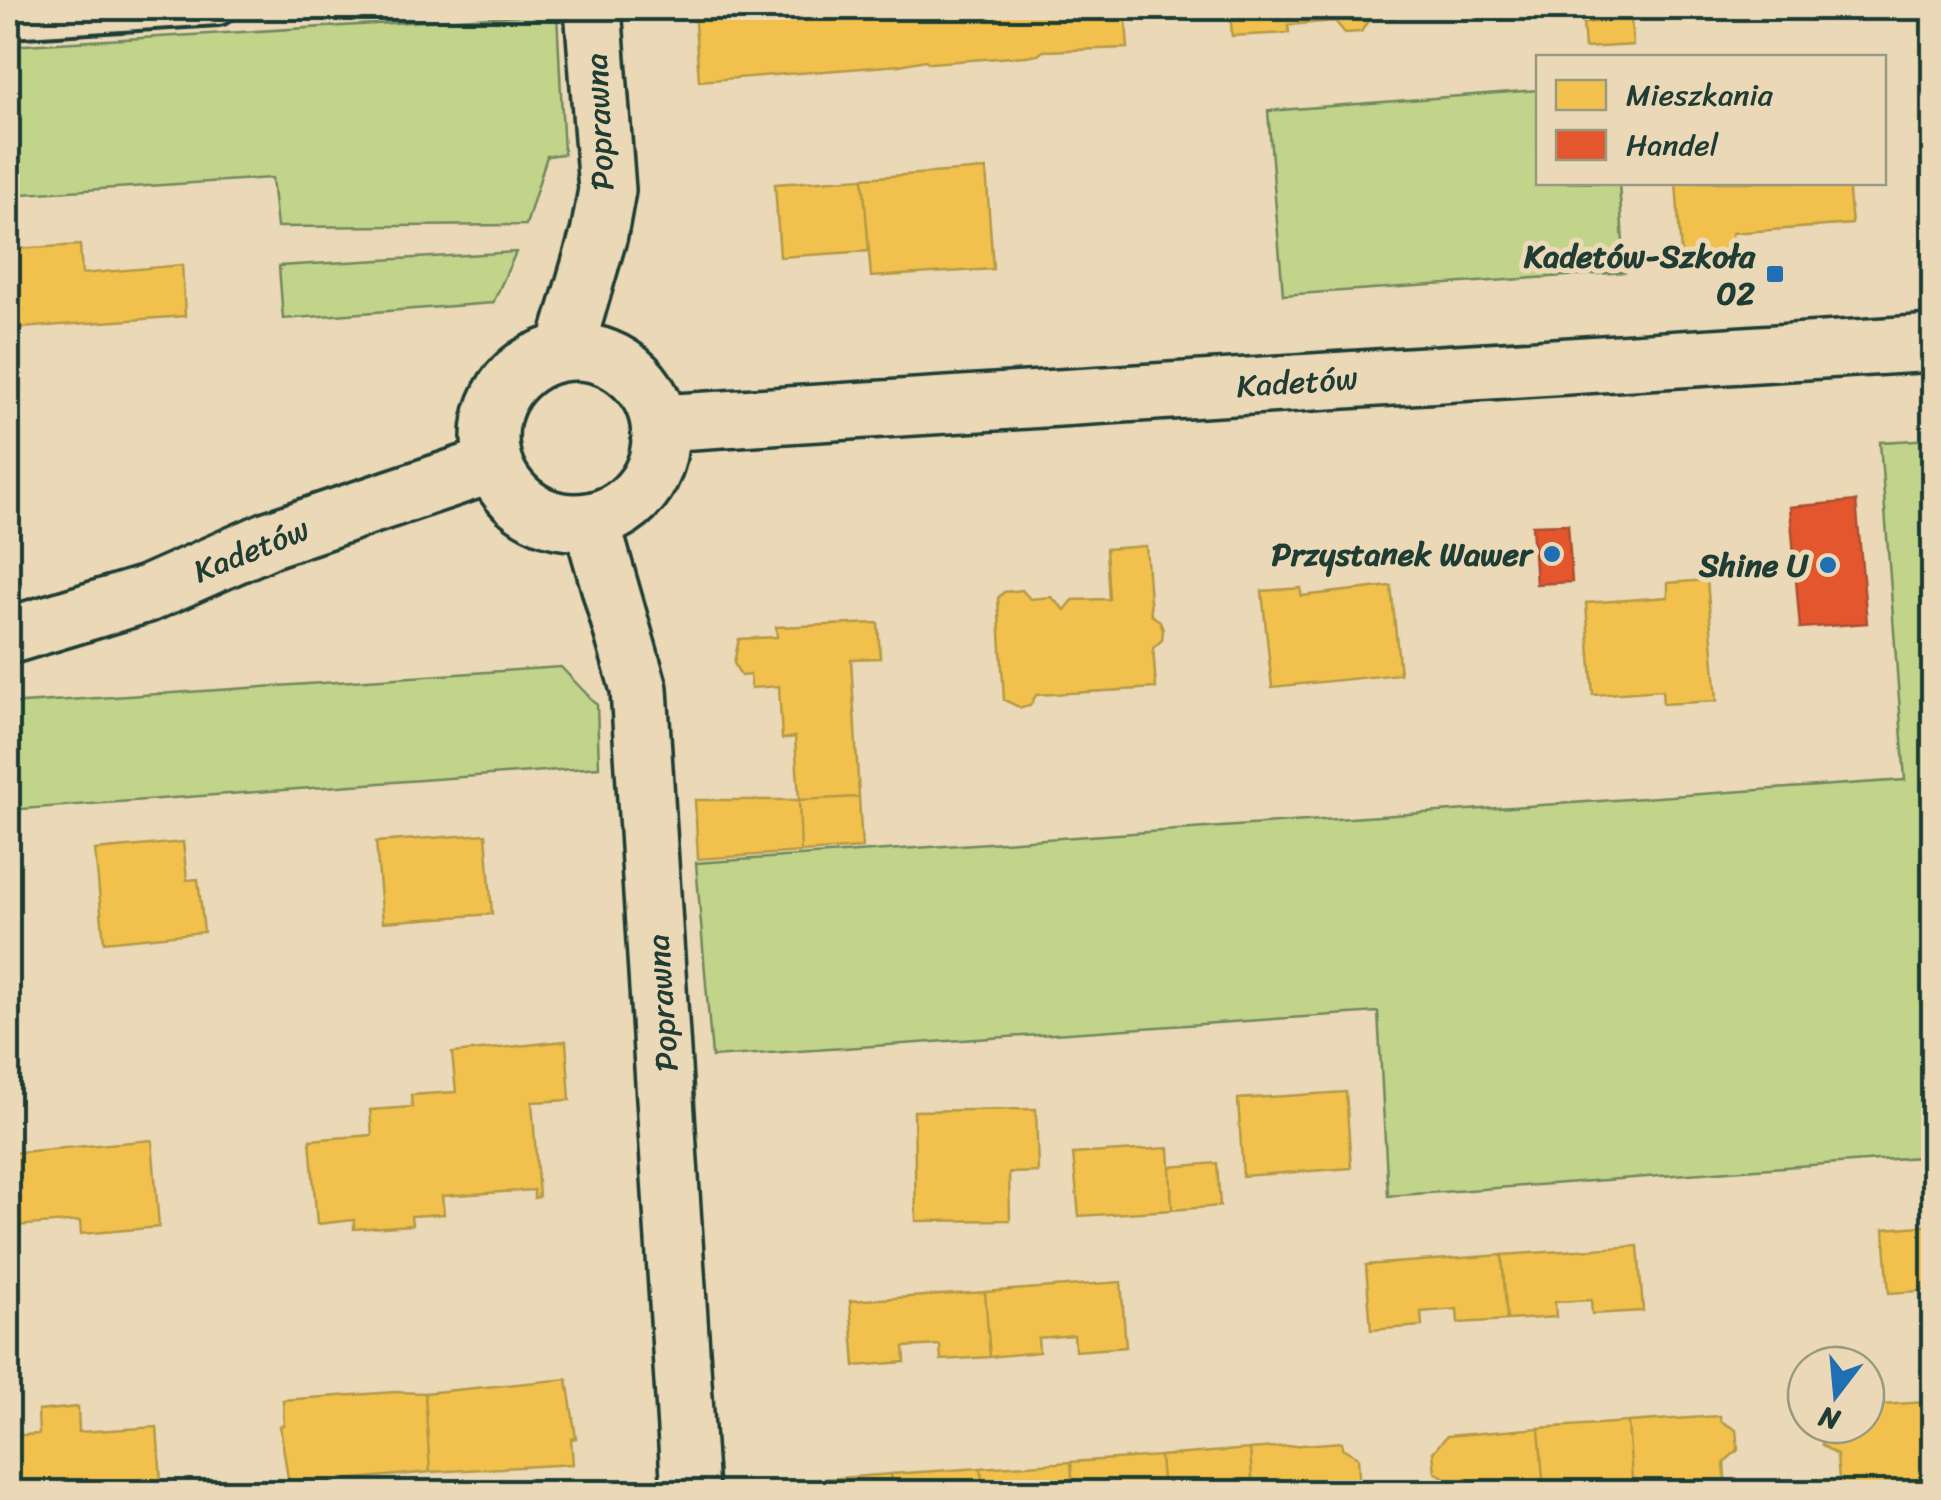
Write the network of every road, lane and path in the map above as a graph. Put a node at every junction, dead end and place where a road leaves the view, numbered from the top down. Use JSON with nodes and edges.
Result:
{"nodes":[{"id":1,"x":218,"y":8,"type":"edge"},
{"id":2,"x":593,"y":8,"type":"edge"},
{"id":3,"x":8,"y":21,"type":"edge"},
{"id":4,"x":1934,"y":342,"type":"edge"},
{"id":5,"x":565,"y":351,"type":"junction"},
{"id":6,"x":660,"y":423,"type":"junction"},
{"id":7,"x":494,"y":464,"type":"junction"},
{"id":8,"x":591,"y":521,"type":"junction"},
{"id":9,"x":8,"y":636,"type":"edge"},
{"id":10,"x":690,"y":1492,"type":"edge"}],
"edges":[{"from":1,"to":3,"type":"lane"},
{"from":2,"to":5,"type":"street","name":"Poprawna"},
{"from":4,"to":6,"type":"street","name":"Kadetów"},
{"from":5,"to":6,"type":"street"},
{"from":5,"to":7,"type":"street"},
{"from":6,"to":8,"type":"street"},
{"from":7,"to":8,"type":"street"},
{"from":7,"to":9,"type":"street","name":"Kadetów"},
{"from":8,"to":10,"type":"street","name":"Poprawna"}]}
